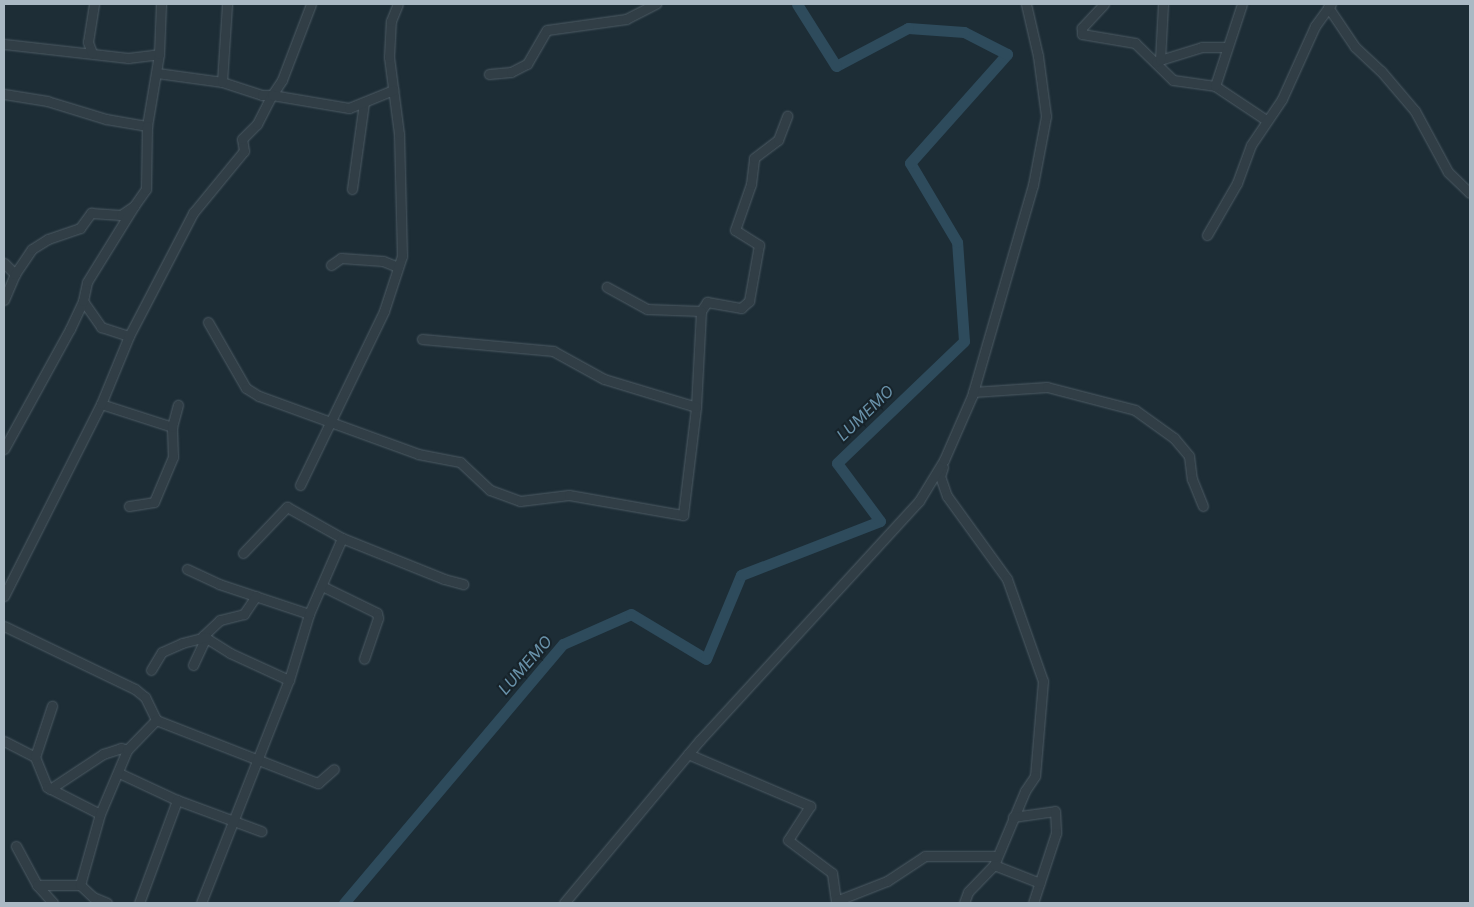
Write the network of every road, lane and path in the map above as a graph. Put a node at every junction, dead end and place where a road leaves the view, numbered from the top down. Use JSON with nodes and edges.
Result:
{"nodes":[{"id":1,"x":94,"y":4,"type":"edge"},
{"id":2,"x":161,"y":4,"type":"edge"},
{"id":3,"x":227,"y":4,"type":"edge"},
{"id":4,"x":311,"y":4,"type":"edge"},
{"id":5,"x":398,"y":4,"type":"edge"},
{"id":6,"x":656,"y":4,"type":"edge"},
{"id":7,"x":1026,"y":4,"type":"edge"},
{"id":8,"x":1104,"y":4,"type":"edge"},
{"id":9,"x":1163,"y":4,"type":"edge"},
{"id":10,"x":1242,"y":4,"type":"edge"},
{"id":11,"x":1330,"y":5,"type":"edge"},
{"id":12,"x":4,"y":44,"type":"edge"},
{"id":13,"x":1226,"y":47,"type":"junction"},
{"id":14,"x":92,"y":53,"type":"junction"},
{"id":15,"x":159,"y":54,"type":"junction"},
{"id":16,"x":1158,"y":61,"type":"junction"},
{"id":17,"x":157,"y":73,"type":"junction"},
{"id":18,"x":489,"y":74,"type":"dead end"},
{"id":19,"x":222,"y":82,"type":"junction"},
{"id":20,"x":1215,"y":86,"type":"junction"},
{"id":21,"x":393,"y":90,"type":"junction"},
{"id":22,"x":4,"y":94,"type":"edge"},
{"id":23,"x":272,"y":95,"type":"junction"},
{"id":24,"x":364,"y":103,"type":"junction"},
{"id":25,"x":787,"y":116,"type":"dead end"},
{"id":26,"x":1266,"y":120,"type":"junction"},
{"id":27,"x":147,"y":126,"type":"junction"},
{"id":28,"x":352,"y":190,"type":"dead end"},
{"id":29,"x":1470,"y":193,"type":"edge"},
{"id":30,"x":134,"y":206,"type":"junction"},
{"id":31,"x":1207,"y":235,"type":"dead end"},
{"id":32,"x":4,"y":263,"type":"edge"},
{"id":33,"x":331,"y":265,"type":"dead end"},
{"id":34,"x":398,"y":267,"type":"junction"},
{"id":35,"x":15,"y":274,"type":"junction"},
{"id":36,"x":607,"y":287,"type":"dead end"},
{"id":37,"x":4,"y":300,"type":"edge"},
{"id":38,"x":83,"y":301,"type":"junction"},
{"id":39,"x":701,"y":311,"type":"junction"},
{"id":40,"x":208,"y":322,"type":"dead end"},
{"id":41,"x":129,"y":336,"type":"junction"},
{"id":42,"x":422,"y":339,"type":"dead end"},
{"id":43,"x":973,"y":392,"type":"junction"},
{"id":44,"x":101,"y":404,"type":"junction"},
{"id":45,"x":178,"y":405,"type":"dead end"},
{"id":46,"x":696,"y":407,"type":"junction"},
{"id":47,"x":329,"y":422,"type":"junction"},
{"id":48,"x":172,"y":427,"type":"junction"},
{"id":49,"x":4,"y":448,"type":"edge"},
{"id":50,"x":944,"y":460,"type":"junction"},
{"id":51,"x":300,"y":485,"type":"dead end"},
{"id":52,"x":129,"y":506,"type":"dead end"},
{"id":53,"x":1203,"y":506,"type":"dead end"},
{"id":54,"x":342,"y":538,"type":"junction"},
{"id":55,"x":243,"y":553,"type":"dead end"},
{"id":56,"x":188,"y":569,"type":"dead end"},
{"id":57,"x":463,"y":584,"type":"dead end"},
{"id":58,"x":322,"y":586,"type":"junction"},
{"id":59,"x":4,"y":596,"type":"edge"},
{"id":60,"x":256,"y":596,"type":"junction"},
{"id":61,"x":309,"y":614,"type":"junction"},
{"id":62,"x":4,"y":626,"type":"edge"},
{"id":63,"x":206,"y":637,"type":"junction"},
{"id":64,"x":364,"y":659,"type":"dead end"},
{"id":65,"x":193,"y":665,"type":"dead end"},
{"id":66,"x":151,"y":670,"type":"dead end"},
{"id":67,"x":289,"y":680,"type":"junction"},
{"id":68,"x":52,"y":706,"type":"dead end"},
{"id":69,"x":156,"y":720,"type":"junction"},
{"id":70,"x":4,"y":741,"type":"edge"},
{"id":71,"x":127,"y":750,"type":"junction"},
{"id":72,"x":688,"y":754,"type":"junction"},
{"id":73,"x":35,"y":757,"type":"junction"},
{"id":74,"x":259,"y":758,"type":"junction"},
{"id":75,"x":334,"y":769,"type":"dead end"},
{"id":76,"x":119,"y":773,"type":"junction"},
{"id":77,"x":50,"y":789,"type":"junction"},
{"id":78,"x":177,"y":800,"type":"junction"},
{"id":79,"x":100,"y":814,"type":"junction"},
{"id":80,"x":1013,"y":817,"type":"junction"},
{"id":81,"x":235,"y":822,"type":"junction"},
{"id":82,"x":261,"y":831,"type":"dead end"},
{"id":83,"x":16,"y":846,"type":"dead end"},
{"id":84,"x":995,"y":861,"type":"junction"},
{"id":85,"x":1040,"y":883,"type":"junction"},
{"id":86,"x":37,"y":885,"type":"junction"},
{"id":87,"x":80,"y":885,"type":"junction"},
{"id":88,"x":53,"y":903,"type":"edge"},
{"id":89,"x":107,"y":903,"type":"edge"},
{"id":90,"x":139,"y":903,"type":"edge"},
{"id":91,"x":201,"y":903,"type":"edge"},
{"id":92,"x":564,"y":903,"type":"edge"},
{"id":93,"x":964,"y":903,"type":"edge"},
{"id":94,"x":1033,"y":903,"type":"edge"}],
"edges":[{"from":1,"to":14,"type":"street"},
{"from":2,"to":15,"type":"street"},
{"from":3,"to":19,"type":"street"},
{"from":4,"to":23,"type":"street"},
{"from":5,"to":21,"type":"street"},
{"from":6,"to":18,"type":"street"},
{"from":7,"to":43,"type":"street"},
{"from":8,"to":16,"type":"street"},
{"from":9,"to":16,"type":"street"},
{"from":10,"to":13,"type":"street"},
{"from":11,"to":26,"type":"street"},
{"from":11,"to":29,"type":"street"},
{"from":12,"to":14,"type":"street"},
{"from":13,"to":16,"type":"street"},
{"from":13,"to":20,"type":"street"},
{"from":14,"to":15,"type":"street"},
{"from":15,"to":17,"type":"street"},
{"from":16,"to":20,"type":"street"},
{"from":17,"to":19,"type":"street"},
{"from":17,"to":27,"type":"street"},
{"from":19,"to":23,"type":"street"},
{"from":20,"to":26,"type":"street"},
{"from":21,"to":24,"type":"street"},
{"from":21,"to":34,"type":"street"},
{"from":22,"to":27,"type":"street"},
{"from":23,"to":24,"type":"street"},
{"from":23,"to":41,"type":"street"},
{"from":24,"to":28,"type":"street"},
{"from":25,"to":39,"type":"street"},
{"from":26,"to":31,"type":"street"},
{"from":27,"to":30,"type":"street"},
{"from":30,"to":35,"type":"street"},
{"from":30,"to":38,"type":"street"},
{"from":32,"to":35,"type":"street"},
{"from":33,"to":34,"type":"street"},
{"from":34,"to":47,"type":"street"},
{"from":35,"to":37,"type":"street"},
{"from":36,"to":39,"type":"street"},
{"from":38,"to":41,"type":"street"},
{"from":38,"to":49,"type":"street"},
{"from":39,"to":46,"type":"street"},
{"from":40,"to":47,"type":"street"},
{"from":41,"to":44,"type":"street"},
{"from":42,"to":46,"type":"street"},
{"from":43,"to":50,"type":"street"},
{"from":43,"to":53,"type":"street"},
{"from":44,"to":48,"type":"street"},
{"from":44,"to":59,"type":"street"},
{"from":45,"to":48,"type":"street"},
{"from":46,"to":47,"type":"street"},
{"from":47,"to":51,"type":"street"},
{"from":48,"to":52,"type":"street"},
{"from":50,"to":72,"type":"street"},
{"from":50,"to":80,"type":"street"},
{"from":54,"to":55,"type":"street"},
{"from":54,"to":57,"type":"street"},
{"from":54,"to":58,"type":"street"},
{"from":56,"to":60,"type":"street"},
{"from":58,"to":61,"type":"street"},
{"from":58,"to":64,"type":"street"},
{"from":60,"to":61,"type":"street"},
{"from":60,"to":63,"type":"street"},
{"from":61,"to":67,"type":"street"},
{"from":62,"to":69,"type":"street"},
{"from":63,"to":65,"type":"street"},
{"from":63,"to":66,"type":"street"},
{"from":63,"to":67,"type":"street"},
{"from":67,"to":74,"type":"street"},
{"from":68,"to":73,"type":"street"},
{"from":69,"to":71,"type":"street"},
{"from":69,"to":74,"type":"street"},
{"from":70,"to":73,"type":"street"},
{"from":71,"to":76,"type":"street"},
{"from":71,"to":77,"type":"street"},
{"from":72,"to":84,"type":"street"},
{"from":72,"to":92,"type":"street"},
{"from":73,"to":77,"type":"street"},
{"from":74,"to":75,"type":"street"},
{"from":74,"to":81,"type":"street"},
{"from":76,"to":78,"type":"street"},
{"from":76,"to":79,"type":"street"},
{"from":77,"to":79,"type":"street"},
{"from":78,"to":81,"type":"street"},
{"from":78,"to":90,"type":"street"},
{"from":79,"to":87,"type":"street"},
{"from":80,"to":84,"type":"street"},
{"from":80,"to":85,"type":"street"},
{"from":81,"to":82,"type":"street"},
{"from":81,"to":91,"type":"street"},
{"from":83,"to":86,"type":"street"},
{"from":84,"to":85,"type":"street"},
{"from":84,"to":93,"type":"street"},
{"from":85,"to":94,"type":"street"},
{"from":86,"to":87,"type":"street"},
{"from":86,"to":88,"type":"street"},
{"from":87,"to":89,"type":"street"}]}
